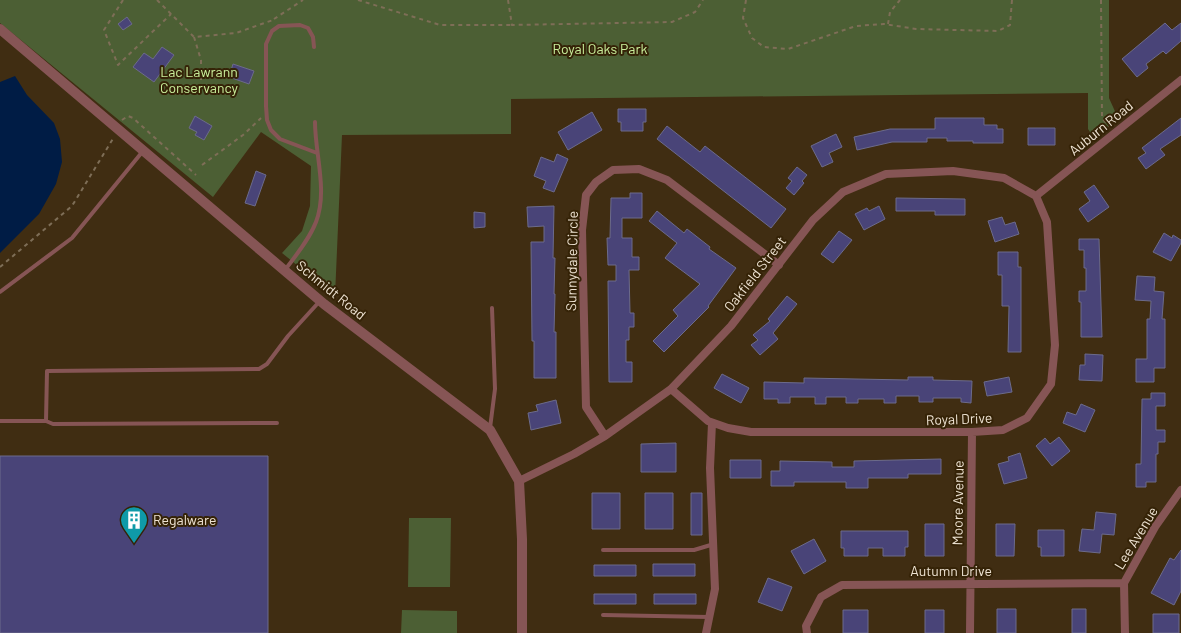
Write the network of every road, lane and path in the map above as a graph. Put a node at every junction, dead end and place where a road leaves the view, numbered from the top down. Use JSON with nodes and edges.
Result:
{"nodes":[{"id":1,"x":123,"y":0,"type":"edge"},
{"id":2,"x":157,"y":0,"type":"edge"},
{"id":3,"x":303,"y":0,"type":"edge"},
{"id":4,"x":358,"y":0,"type":"edge"},
{"id":5,"x":508,"y":0,"type":"edge"},
{"id":6,"x":703,"y":0,"type":"edge"},
{"id":7,"x":746,"y":0,"type":"edge"},
{"id":8,"x":900,"y":0,"type":"edge"},
{"id":9,"x":1012,"y":0,"type":"edge"},
{"id":10,"x":1101,"y":0,"type":"edge"},
{"id":11,"x":171,"y":14,"type":"junction"},
{"id":12,"x":887,"y":24,"type":"junction"},
{"id":13,"x":512,"y":25,"type":"junction"},
{"id":14,"x":0,"y":29,"type":"edge"},
{"id":15,"x":194,"y":37,"type":"junction"},
{"id":16,"x":314,"y":46,"type":"dead end"},
{"id":17,"x":1181,"y":80,"type":"edge"},
{"id":18,"x":201,"y":82,"type":"dead end"},
{"id":19,"x":266,"y":113,"type":"junction"},
{"id":20,"x":315,"y":122,"type":"dead end"},
{"id":21,"x":118,"y":129,"type":"junction"},
{"id":22,"x":1115,"y":133,"type":"junction"},
{"id":23,"x":143,"y":151,"type":"junction"},
{"id":24,"x":317,"y":152,"type":"junction"},
{"id":25,"x":202,"y":165,"type":"dead end"},
{"id":26,"x":196,"y":175,"type":"dead end"},
{"id":27,"x":1036,"y":196,"type":"junction"},
{"id":28,"x":779,"y":265,"type":"junction"},
{"id":29,"x":0,"y":267,"type":"edge"},
{"id":30,"x":285,"y":270,"type":"junction"},
{"id":31,"x":0,"y":292,"type":"edge"},
{"id":32,"x":320,"y":301,"type":"junction"},
{"id":33,"x":492,"y":308,"type":"dead end"},
{"id":34,"x":670,"y":389,"type":"junction"},
{"id":35,"x":0,"y":421,"type":"edge"},
{"id":36,"x":46,"y":421,"type":"junction"},
{"id":37,"x":277,"y":423,"type":"dead end"},
{"id":38,"x":712,"y":423,"type":"junction"},
{"id":39,"x":490,"y":430,"type":"junction"},
{"id":40,"x":972,"y":432,"type":"junction"},
{"id":41,"x":605,"y":436,"type":"junction"},
{"id":42,"x":519,"y":481,"type":"junction"},
{"id":43,"x":1181,"y":490,"type":"edge"},
{"id":44,"x":714,"y":544,"type":"junction"},
{"id":45,"x":602,"y":550,"type":"dead end"},
{"id":46,"x":970,"y":583,"type":"junction"},
{"id":47,"x":1124,"y":583,"type":"junction"},
{"id":48,"x":603,"y":615,"type":"dead end"},
{"id":49,"x":709,"y":617,"type":"junction"},
{"id":50,"x":522,"y":633,"type":"edge"},
{"id":51,"x":706,"y":633,"type":"edge"},
{"id":52,"x":806,"y":633,"type":"edge"},
{"id":53,"x":970,"y":633,"type":"edge"},
{"id":54,"x":1124,"y":633,"type":"edge"}],
"edges":[{"from":1,"to":11,"type":"path"},
{"from":2,"to":11,"type":"path"},
{"from":3,"to":15,"type":"path"},
{"from":4,"to":13,"type":"path"},
{"from":5,"to":13,"type":"path"},
{"from":6,"to":13,"type":"path"},
{"from":7,"to":12,"type":"path"},
{"from":8,"to":12,"type":"path"},
{"from":9,"to":12,"type":"path"},
{"from":10,"to":22,"type":"path"},
{"from":11,"to":15,"type":"path"},
{"from":14,"to":21,"type":"street","name":"Schmidt Road"},
{"from":15,"to":18,"type":"path"},
{"from":16,"to":19,"type":"lane"},
{"from":17,"to":22,"type":"street","name":"Auburn Road"},
{"from":19,"to":24,"type":"lane"},
{"from":19,"to":25,"type":"path"},
{"from":20,"to":24,"type":"lane"},
{"from":21,"to":23,"type":"street","name":"Schmidt Road"},
{"from":21,"to":26,"type":"path"},
{"from":21,"to":29,"type":"path"},
{"from":22,"to":27,"type":"street","name":"Auburn Road"},
{"from":23,"to":30,"type":"street","name":"Schmidt Road"},
{"from":23,"to":31,"type":"lane"},
{"from":24,"to":30,"type":"lane"},
{"from":27,"to":28,"type":"street","name":"Oakfield Street"},
{"from":27,"to":40,"type":"street","name":"Royal Drive"},
{"from":28,"to":34,"type":"street","name":"Oakfield Street"},
{"from":28,"to":41,"type":"street","name":"Sunnydale Circle"},
{"from":30,"to":32,"type":"street","name":"Schmidt Road"},
{"from":32,"to":36,"type":"lane"},
{"from":32,"to":39,"type":"street","name":"Schmidt Road"},
{"from":33,"to":39,"type":"lane"},
{"from":34,"to":38,"type":"street","name":"Royal Drive"},
{"from":34,"to":41,"type":"street","name":"Oakfield Street"},
{"from":35,"to":36,"type":"lane"},
{"from":36,"to":37,"type":"lane"},
{"from":38,"to":40,"type":"street","name":"Royal Drive"},
{"from":38,"to":44,"type":"street"},
{"from":39,"to":42,"type":"street","name":"Schmidt Road"},
{"from":40,"to":46,"type":"street","name":"Moore Avenue"},
{"from":41,"to":42,"type":"street","name":"Oakfield Street"},
{"from":42,"to":50,"type":"street","name":"Schmidt Road"},
{"from":43,"to":47,"type":"street","name":"Lee Avenue"},
{"from":44,"to":45,"type":"lane"},
{"from":44,"to":49,"type":"street"},
{"from":46,"to":47,"type":"street","name":"Autumn Drive"},
{"from":46,"to":52,"type":"street","name":"Autumn Drive"},
{"from":46,"to":53,"type":"street","name":"Moore Avenue"},
{"from":47,"to":54,"type":"street","name":"Lee Avenue"},
{"from":48,"to":49,"type":"lane"},
{"from":49,"to":51,"type":"street"}]}
